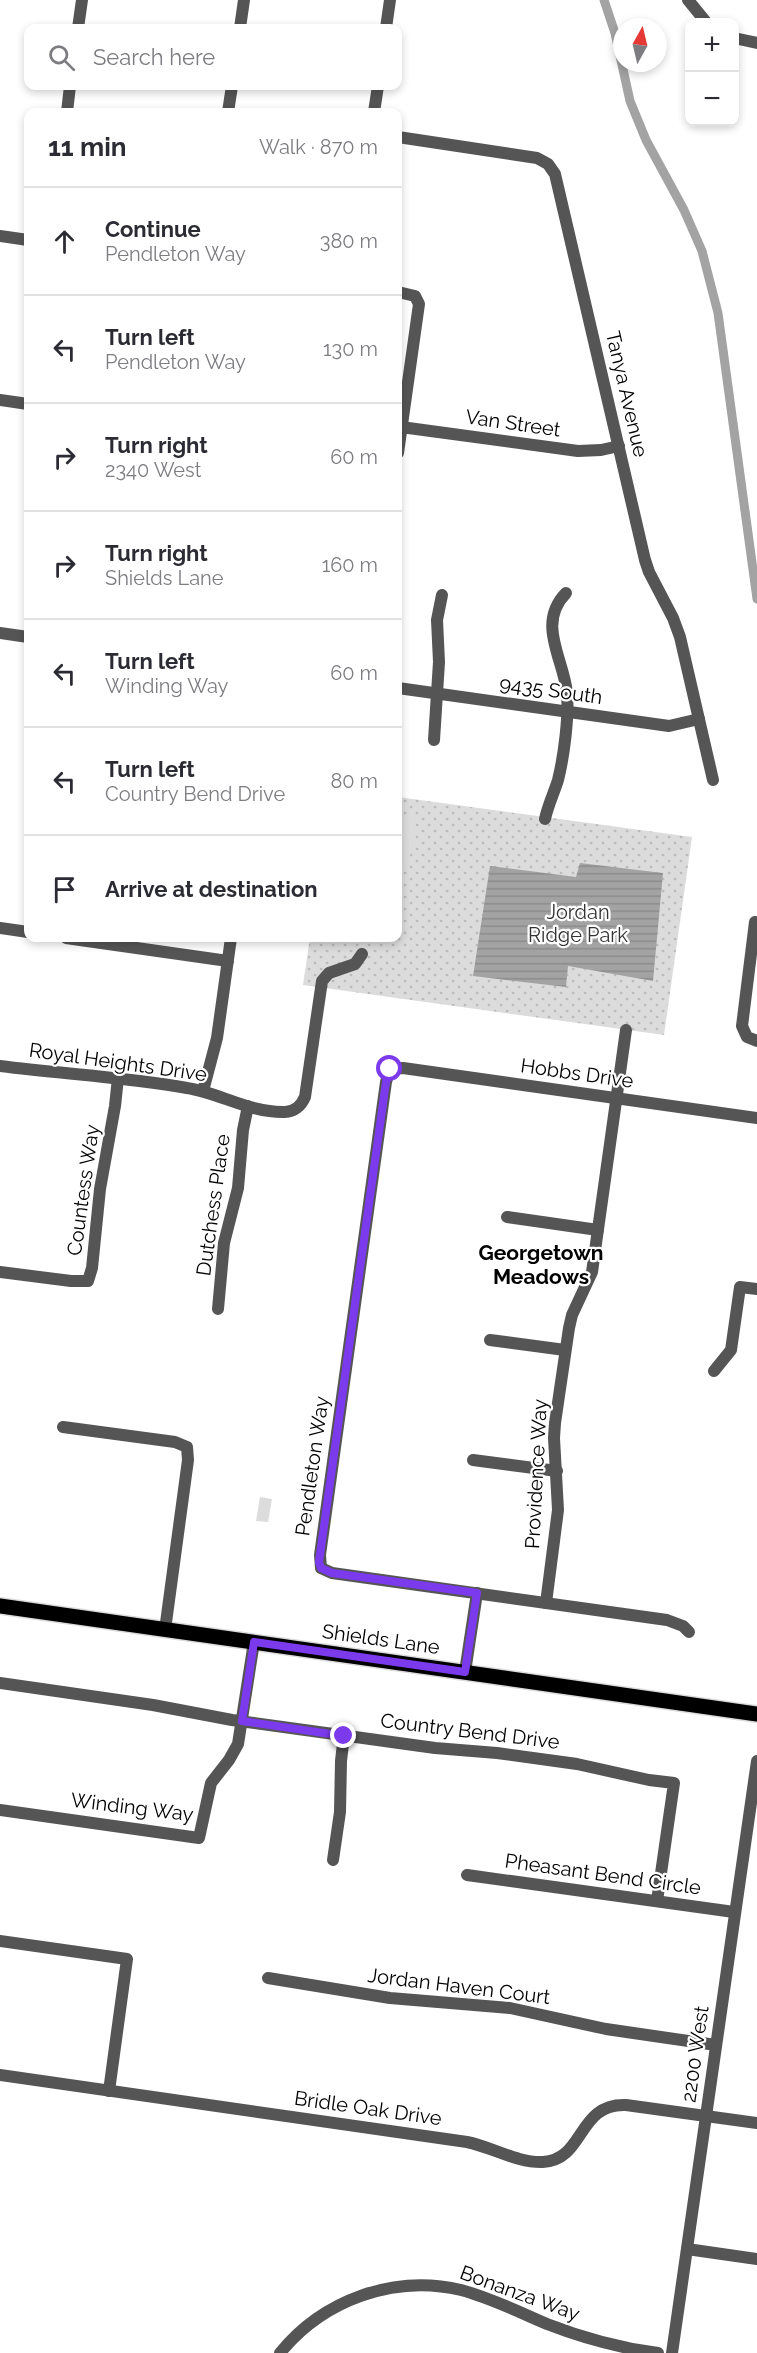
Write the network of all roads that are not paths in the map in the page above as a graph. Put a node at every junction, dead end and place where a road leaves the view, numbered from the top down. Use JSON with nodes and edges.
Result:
{"nodes":[{"id":1,"x":82,"y":0,"type":"edge"},
{"id":2,"x":244,"y":0,"type":"edge"},
{"id":3,"x":390,"y":0,"type":"edge"},
{"id":4,"x":688,"y":0,"type":"edge"},
{"id":5,"x":702,"y":18,"type":"edge"},
{"id":6,"x":79,"y":24,"type":"edge"},
{"id":7,"x":241,"y":24,"type":"edge"},
{"id":8,"x":387,"y":24,"type":"edge"},
{"id":9,"x":739,"y":40,"type":"edge"},
{"id":10,"x":757,"y":43,"type":"edge"},
{"id":11,"x":69,"y":90,"type":"edge"},
{"id":12,"x":231,"y":90,"type":"edge"},
{"id":13,"x":377,"y":90,"type":"edge"},
{"id":14,"x":67,"y":108,"type":"edge"},
{"id":15,"x":229,"y":108,"type":"edge"},
{"id":16,"x":375,"y":108,"type":"edge"},
{"id":17,"x":402,"y":138,"type":"edge"},
{"id":18,"x":0,"y":236,"type":"edge"},
{"id":19,"x":24,"y":239,"type":"edge"},
{"id":20,"x":402,"y":293,"type":"edge"},
{"id":21,"x":0,"y":400,"type":"edge"},
{"id":22,"x":24,"y":403,"type":"edge"},
{"id":23,"x":402,"y":420,"type":"edge"},
{"id":24,"x":402,"y":427,"type":"edge"},
{"id":25,"x":619,"y":446,"type":"junction"},
{"id":26,"x":566,"y":593,"type":"dead end"},
{"id":27,"x":442,"y":595,"type":"dead end"},
{"id":28,"x":0,"y":633,"type":"edge"},
{"id":29,"x":24,"y":636,"type":"edge"},
{"id":30,"x":402,"y":689,"type":"edge"},
{"id":31,"x":437,"y":694,"type":"junction"},
{"id":32,"x":567,"y":712,"type":"junction"},
{"id":33,"x":699,"y":719,"type":"junction"},
{"id":34,"x":434,"y":740,"type":"dead end"},
{"id":35,"x":713,"y":780,"type":"dead end"},
{"id":36,"x":545,"y":819,"type":"dead end"},
{"id":37,"x":755,"y":922,"type":"dead end"},
{"id":38,"x":0,"y":928,"type":"edge"},
{"id":39,"x":24,"y":931,"type":"edge"},
{"id":40,"x":94,"y":942,"type":"edge"},
{"id":41,"x":230,"y":942,"type":"edge"},
{"id":42,"x":362,"y":954,"type":"dead end"},
{"id":43,"x":228,"y":961,"type":"junction"},
{"id":44,"x":626,"y":1030,"type":"dead end"},
{"id":45,"x":757,"y":1041,"type":"edge"},
{"id":46,"x":0,"y":1066,"type":"edge"},
{"id":47,"x":390,"y":1069,"type":"joint"},
{"id":48,"x":118,"y":1078,"type":"junction"},
{"id":49,"x":203,"y":1091,"type":"junction"},
{"id":50,"x":616,"y":1098,"type":"junction"},
{"id":51,"x":248,"y":1106,"type":"junction"},
{"id":52,"x":757,"y":1118,"type":"edge"},
{"id":53,"x":507,"y":1217,"type":"dead end"},
{"id":54,"x":598,"y":1230,"type":"junction"},
{"id":55,"x":0,"y":1272,"type":"edge"},
{"id":56,"x":757,"y":1289,"type":"edge"},
{"id":57,"x":218,"y":1309,"type":"dead end"},
{"id":58,"x":490,"y":1340,"type":"dead end"},
{"id":59,"x":566,"y":1350,"type":"junction"},
{"id":60,"x":714,"y":1371,"type":"dead end"},
{"id":61,"x":63,"y":1427,"type":"dead end"},
{"id":62,"x":473,"y":1460,"type":"dead end"},
{"id":63,"x":557,"y":1471,"type":"junction"},
{"id":64,"x":477,"y":1593,"type":"junction"},
{"id":65,"x":546,"y":1603,"type":"junction"},
{"id":66,"x":0,"y":1606,"type":"edge"},
{"id":67,"x":165,"y":1630,"type":"junction"},
{"id":68,"x":689,"y":1632,"type":"dead end"},
{"id":69,"x":254,"y":1642,"type":"junction"},
{"id":70,"x":465,"y":1672,"type":"junction"},
{"id":71,"x":0,"y":1683,"type":"edge"},
{"id":72,"x":757,"y":1714,"type":"edge"},
{"id":73,"x":242,"y":1721,"type":"junction"},
{"id":74,"x":344,"y":1736,"type":"junction"},
{"id":75,"x":757,"y":1761,"type":"edge"},
{"id":76,"x":0,"y":1810,"type":"edge"},
{"id":77,"x":333,"y":1860,"type":"dead end"},
{"id":78,"x":467,"y":1875,"type":"dead end"},
{"id":79,"x":657,"y":1901,"type":"junction"},
{"id":80,"x":734,"y":1912,"type":"junction"},
{"id":81,"x":0,"y":1941,"type":"edge"},
{"id":82,"x":268,"y":1978,"type":"dead end"},
{"id":83,"x":716,"y":2045,"type":"junction"},
{"id":84,"x":0,"y":2075,"type":"edge"},
{"id":85,"x":109,"y":2091,"type":"junction"},
{"id":86,"x":706,"y":2116,"type":"junction"},
{"id":87,"x":757,"y":2123,"type":"edge"},
{"id":88,"x":687,"y":2249,"type":"junction"},
{"id":89,"x":757,"y":2259,"type":"edge"},
{"id":90,"x":280,"y":2353,"type":"edge"},
{"id":91,"x":658,"y":2353,"type":"edge"},
{"id":92,"x":672,"y":2353,"type":"edge"}],
"edges":[{"from":1,"to":6,"type":"street"},
{"from":2,"to":7,"type":"street"},
{"from":3,"to":8,"type":"street"},
{"from":4,"to":5,"type":"street"},
{"from":9,"to":10,"type":"street"},
{"from":11,"to":14,"type":"street"},
{"from":12,"to":15,"type":"street"},
{"from":13,"to":16,"type":"street"},
{"from":17,"to":25,"type":"street","name":"Tanya Avenue"},
{"from":18,"to":19,"type":"street"},
{"from":20,"to":23,"type":"street"},
{"from":21,"to":22,"type":"street"},
{"from":24,"to":25,"type":"street","name":"Van Street"},
{"from":25,"to":33,"type":"street","name":"Tanya Avenue"},
{"from":26,"to":32,"type":"street"},
{"from":27,"to":31,"type":"street"},
{"from":28,"to":29,"type":"street"},
{"from":30,"to":31,"type":"street","name":"9435 South"},
{"from":31,"to":32,"type":"street","name":"9435 South"},
{"from":31,"to":34,"type":"street"},
{"from":32,"to":33,"type":"street","name":"9435 South"},
{"from":32,"to":36,"type":"street"},
{"from":33,"to":35,"type":"street","name":"Tanya Avenue"},
{"from":37,"to":45,"type":"street"},
{"from":38,"to":39,"type":"street"},
{"from":40,"to":43,"type":"street"},
{"from":41,"to":43,"type":"street"},
{"from":42,"to":51,"type":"street","name":"Royal Heights Drive"},
{"from":43,"to":49,"type":"street"},
{"from":44,"to":50,"type":"street","name":"Providence Way"},
{"from":46,"to":48,"type":"street","name":"Royal Heights Drive"},
{"from":47,"to":50,"type":"street","name":"Hobbs Drive"},
{"from":47,"to":64,"type":"street","name":"Pendleton Way"},
{"from":48,"to":49,"type":"street","name":"Royal Heights Drive"},
{"from":48,"to":55,"type":"street","name":"Countess Way"},
{"from":49,"to":51,"type":"street","name":"Royal Heights Drive"},
{"from":50,"to":52,"type":"street","name":"Hobbs Drive"},
{"from":50,"to":54,"type":"street","name":"Providence Way"},
{"from":51,"to":57,"type":"street","name":"Dutchess Place"},
{"from":53,"to":54,"type":"street"},
{"from":54,"to":59,"type":"street","name":"Providence Way"},
{"from":56,"to":60,"type":"street"},
{"from":58,"to":59,"type":"street"},
{"from":59,"to":63,"type":"street","name":"Providence Way"},
{"from":61,"to":67,"type":"street"},
{"from":62,"to":63,"type":"street"},
{"from":63,"to":65,"type":"street","name":"Providence Way"},
{"from":64,"to":65,"type":"street","name":"Pendleton Way"},
{"from":64,"to":70,"type":"street"},
{"from":65,"to":68,"type":"street","name":"Pendleton Way"},
{"from":66,"to":67,"type":"main road","name":"Shields Lane"},
{"from":67,"to":69,"type":"main road","name":"Shields Lane"},
{"from":69,"to":70,"type":"main road","name":"Shields Lane"},
{"from":69,"to":73,"type":"street","name":"Winding Way"},
{"from":70,"to":72,"type":"main road","name":"Shields Lane"},
{"from":71,"to":73,"type":"street","name":"Country Bend Drive"},
{"from":73,"to":74,"type":"street","name":"Country Bend Drive"},
{"from":73,"to":76,"type":"street","name":"Winding Way"},
{"from":74,"to":77,"type":"street"},
{"from":74,"to":79,"type":"street","name":"Country Bend Drive"},
{"from":75,"to":80,"type":"street","name":"2200 West"},
{"from":78,"to":79,"type":"street","name":"Pheasant Bend Circle"},
{"from":79,"to":80,"type":"street","name":"Pheasant Bend Circle"},
{"from":80,"to":83,"type":"street","name":"2200 West"},
{"from":81,"to":85,"type":"street"},
{"from":82,"to":83,"type":"street","name":"Jordan Haven Court"},
{"from":83,"to":86,"type":"street","name":"2200 West"},
{"from":84,"to":85,"type":"street","name":"Bridle Oak Drive"},
{"from":85,"to":86,"type":"street","name":"Bridle Oak Drive"},
{"from":86,"to":87,"type":"street"},
{"from":86,"to":88,"type":"street","name":"2200 West"},
{"from":88,"to":89,"type":"street"},
{"from":88,"to":92,"type":"street","name":"2200 West"},
{"from":90,"to":91,"type":"street","name":"Bonanza Way"}]}
